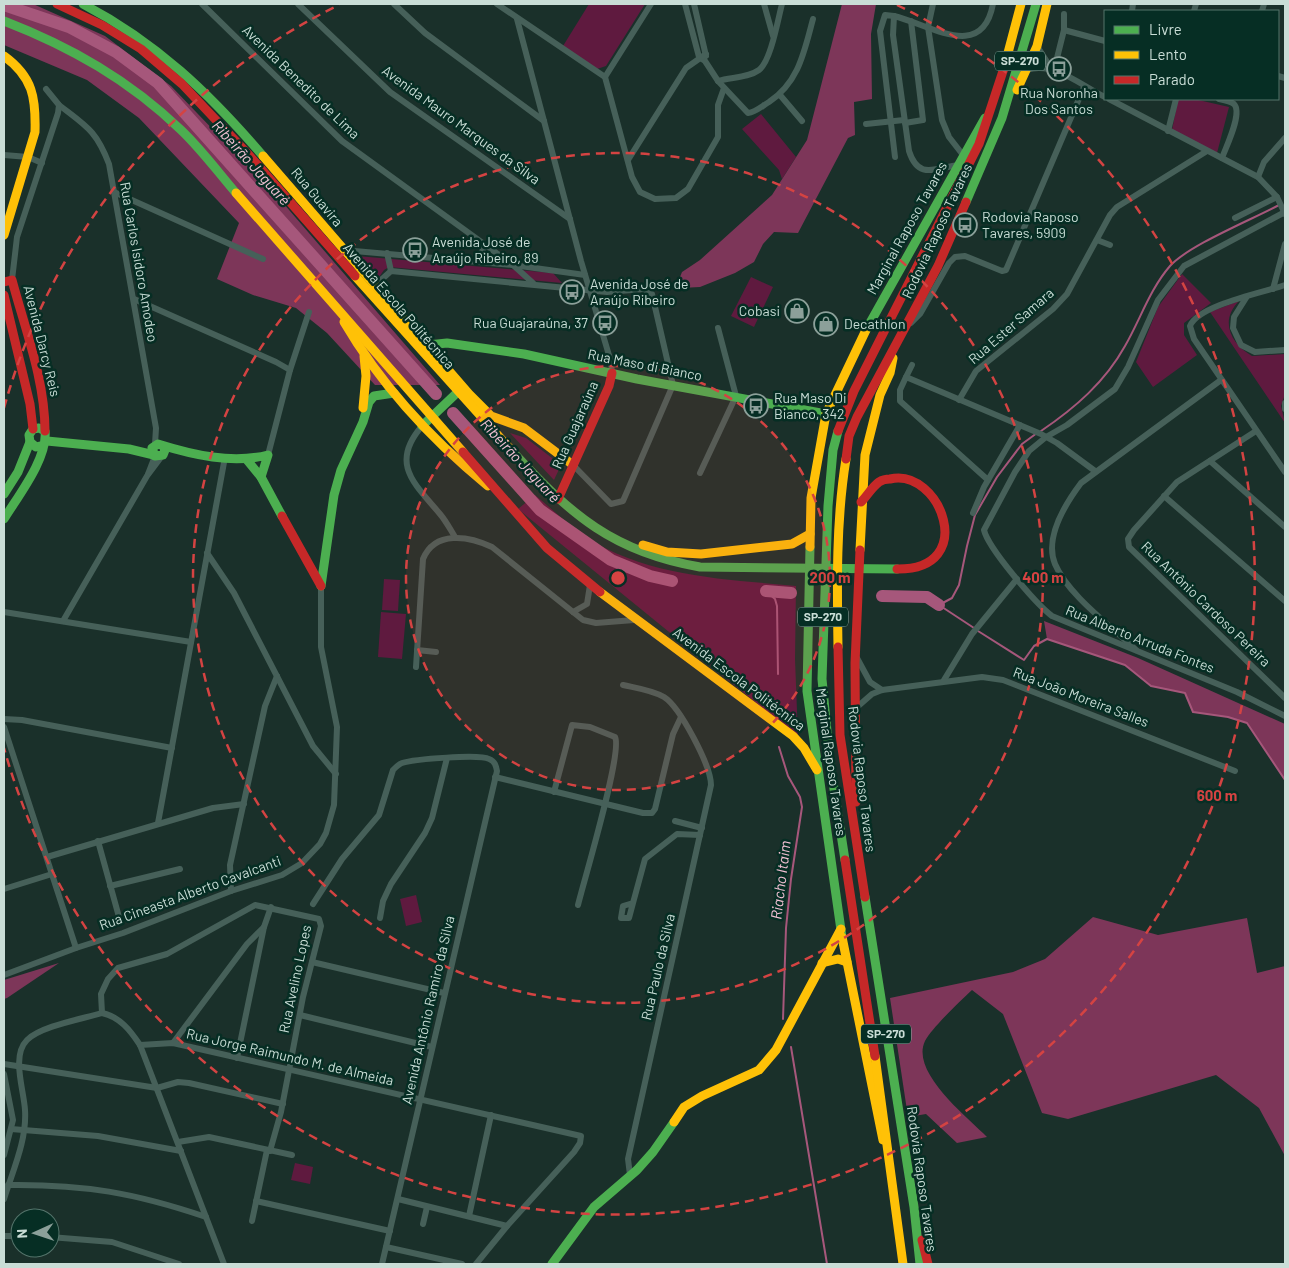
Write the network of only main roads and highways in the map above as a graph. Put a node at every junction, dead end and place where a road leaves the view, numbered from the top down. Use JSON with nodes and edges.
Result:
{"nodes":[{"id":1,"x":57,"y":4,"type":"edge"},
{"id":2,"x":83,"y":4,"type":"edge"},
{"id":3,"x":1021,"y":4,"type":"edge"},
{"id":4,"x":1036,"y":4,"type":"edge"},
{"id":5,"x":1047,"y":4,"type":"edge"},
{"id":6,"x":4,"y":21,"type":"edge"},
{"id":7,"x":4,"y":56,"type":"edge"},
{"id":8,"x":994,"y":103,"type":"junction"},
{"id":9,"x":1002,"y":118,"type":"junction"},
{"id":10,"x":4,"y":235,"type":"edge"},
{"id":11,"x":8,"y":282,"type":"edge"},
{"id":12,"x":4,"y":295,"type":"edge"},
{"id":13,"x":329,"y":300,"type":"junction"},
{"id":14,"x":396,"y":316,"type":"junction"},
{"id":15,"x":8,"y":318,"type":"junction"},
{"id":16,"x":23,"y":323,"type":"junction"},
{"id":17,"x":428,"y":345,"type":"junction"},
{"id":18,"x":458,"y":345,"type":"junction"},
{"id":19,"x":895,"y":347,"type":"junction"},
{"id":20,"x":364,"y":356,"type":"junction"},
{"id":21,"x":440,"y":360,"type":"junction"},
{"id":22,"x":612,"y":373,"type":"junction"},
{"id":23,"x":460,"y":390,"type":"junction"},
{"id":24,"x":394,"y":393,"type":"junction"},
{"id":25,"x":411,"y":412,"type":"junction"},
{"id":26,"x":435,"y":413,"type":"junction"},
{"id":27,"x":826,"y":414,"type":"junction"},
{"id":28,"x":422,"y":426,"type":"junction"},
{"id":29,"x":33,"y":429,"type":"junction"},
{"id":30,"x":45,"y":431,"type":"junction"},
{"id":31,"x":358,"y":432,"type":"junction"},
{"id":32,"x":30,"y":442,"type":"junction"},
{"id":33,"x":45,"y":443,"type":"junction"},
{"id":34,"x":247,"y":460,"type":"junction"},
{"id":35,"x":573,"y":464,"type":"junction"},
{"id":36,"x":260,"y":477,"type":"junction"},
{"id":37,"x":4,"y":494,"type":"edge"},
{"id":38,"x":558,"y":499,"type":"junction"},
{"id":39,"x":505,"y":501,"type":"junction"},
{"id":40,"x":861,"y":502,"type":"junction"},
{"id":41,"x":4,"y":519,"type":"edge"},
{"id":42,"x":810,"y":534,"type":"junction"},
{"id":43,"x":613,"y":540,"type":"junction"},
{"id":44,"x":817,"y":770,"type":"junction"},
{"id":45,"x":858,"y":861,"type":"junction"},
{"id":46,"x":841,"y":929,"type":"junction"},
{"id":47,"x":847,"y":962,"type":"junction"},
{"id":48,"x":822,"y":963,"type":"junction"},
{"id":49,"x":891,"y":1164,"type":"junction"},
{"id":50,"x":914,"y":1207,"type":"junction"},
{"id":51,"x":552,"y":1264,"type":"edge"},
{"id":52,"x":903,"y":1264,"type":"edge"},
{"id":53,"x":920,"y":1264,"type":"edge"},
{"id":54,"x":928,"y":1264,"type":"edge"}],
"edges":[{"from":1,"to":14,"type":"main road","name":"Avenida Escola Politécnica"},
{"from":2,"to":14,"type":"main road","name":"Rua Guavira"},
{"from":3,"to":8,"type":"main road","name":"Rodovia Raposo Tavares","number":"SP-270"},
{"from":4,"to":9,"type":"main road","name":"Rodovia Raposo Tavares","number":"SP-270"},
{"from":5,"to":9,"type":"main road"},
{"from":6,"to":13,"type":"main road","name":"Avenida Escola Politécnica"},
{"from":7,"to":10,"type":"main road"},
{"from":8,"to":27,"type":"main road","name":"Marginal Raposo Tavares"},
{"from":8,"to":49,"type":"main road","name":"Rodovia Raposo Tavares","number":"SP-270"},
{"from":9,"to":19,"type":"main road","name":"Rodovia Raposo Tavares","number":"SP-270"},
{"from":11,"to":16,"type":"main road","name":"Avenida Darcy Reis"},
{"from":12,"to":15,"type":"main road","name":"Avenida Darcy Reis"},
{"from":13,"to":20,"type":"main road","name":"Avenida Escola Politécnica"},
{"from":13,"to":26,"type":"main road","name":"Avenida Escola Politécnica"},
{"from":14,"to":17,"type":"main road","name":"Rua Guavira"},
{"from":14,"to":23,"type":"main road","name":"Avenida Escola Politécnica"},
{"from":15,"to":16,"type":"main road"},
{"from":15,"to":29,"type":"main road","name":"Avenida Darcy Reis"},
{"from":16,"to":30,"type":"main road","name":"Avenida Darcy Reis"},
{"from":17,"to":18,"type":"main road","name":"Rua Maso di Bianco"},
{"from":17,"to":21,"type":"main road","name":"Rua Guavira"},
{"from":18,"to":21,"type":"main road"},
{"from":18,"to":22,"type":"main road","name":"Rua Maso di Bianco"},
{"from":19,"to":40,"type":"main road"},
{"from":19,"to":45,"type":"main road","name":"Rodovia Raposo Tavares","number":"SP-270"},
{"from":20,"to":24,"type":"main road","name":"Avenida Escola Politécnica"},
{"from":20,"to":31,"type":"main road","name":"Rua Cineasta Alberto Cavalcanti"},
{"from":21,"to":23,"type":"main road","name":"Rua Guavira"},
{"from":22,"to":27,"type":"main road","name":"Rua Maso di Bianco"},
{"from":22,"to":35,"type":"main road","name":"Rua Guajaraúna"},
{"from":23,"to":26,"type":"main road"},
{"from":23,"to":35,"type":"main road","name":"Rua Guavira"},
{"from":23,"to":38,"type":"main road","name":"Avenida Escola Politécnica"},
{"from":24,"to":25,"type":"main road","name":"Avenida Escola Politécnica"},
{"from":24,"to":31,"type":"main road","name":"Rua Cineasta Alberto Cavalcanti"},
{"from":25,"to":26,"type":"main road"},
{"from":25,"to":28,"type":"main road","name":"Avenida Escola Politécnica"},
{"from":26,"to":28,"type":"main road"},
{"from":26,"to":39,"type":"main road","name":"Avenida Escola Politécnica"},
{"from":27,"to":42,"type":"main road","name":"Marginal Raposo Tavares"},
{"from":28,"to":39,"type":"main road","name":"Avenida Escola Politécnica"},
{"from":29,"to":30,"type":"main road"},
{"from":29,"to":32,"type":"main road"},
{"from":30,"to":33,"type":"main road"},
{"from":31,"to":36,"type":"main road","name":"Rua Cineasta Alberto Cavalcanti"},
{"from":32,"to":33,"type":"main road"},
{"from":32,"to":37,"type":"main road"},
{"from":33,"to":34,"type":"main road"},
{"from":33,"to":41,"type":"main road"},
{"from":34,"to":36,"type":"main road"},
{"from":34,"to":36,"type":"main road"},
{"from":35,"to":38,"type":"main road","name":"Rua Guajaraúna"},
{"from":38,"to":43,"type":"main road","name":"Avenida Escola Politécnica"},
{"from":39,"to":44,"type":"main road","name":"Avenida Escola Politécnica"},
{"from":40,"to":43,"type":"main road","name":"Avenida Escola Politécnica"},
{"from":40,"to":45,"type":"main road"},
{"from":42,"to":43,"type":"main road"},
{"from":42,"to":44,"type":"main road","name":"Marginal Raposo Tavares"},
{"from":44,"to":46,"type":"main road","name":"Marginal Raposo Tavares"},
{"from":45,"to":50,"type":"main road","name":"Rodovia Raposo Tavares","number":"SP-270"},
{"from":46,"to":47,"type":"main road","name":"Marginal Raposo Tavares"},
{"from":46,"to":48,"type":"main road"},
{"from":47,"to":48,"type":"main road"},
{"from":47,"to":49,"type":"main road","name":"Marginal Raposo Tavares"},
{"from":48,"to":51,"type":"main road"},
{"from":49,"to":52,"type":"main road","name":"Rodovia Raposo Tavares","number":"SP-270"},
{"from":50,"to":53,"type":"main road","name":"Rodovia Raposo Tavares","number":"SP-270"},
{"from":50,"to":54,"type":"main road"}]}
